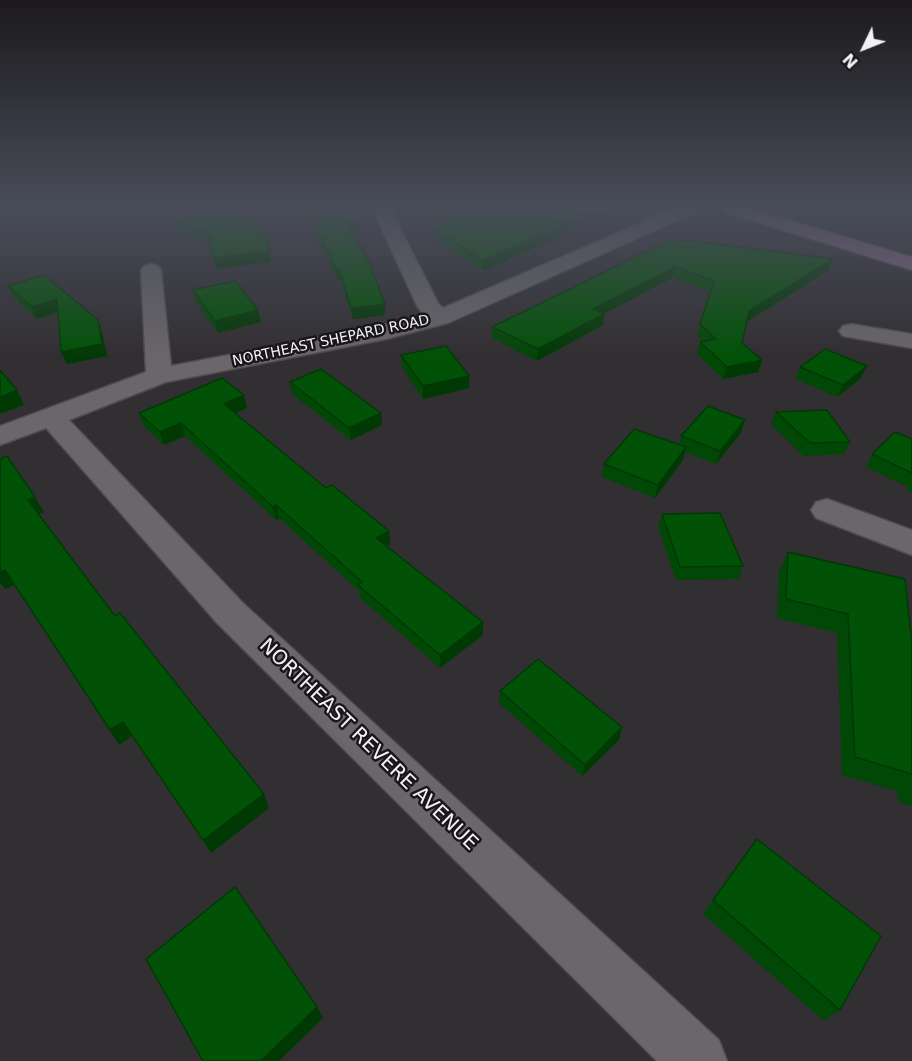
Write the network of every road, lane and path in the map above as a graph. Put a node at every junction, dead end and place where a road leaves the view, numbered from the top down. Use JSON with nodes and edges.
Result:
{"nodes":[{"id":1,"x":405,"y":259,"type":"edge"},
{"id":2,"x":575,"y":259,"type":"edge"},
{"id":3,"x":894,"y":259,"type":"edge"},
{"id":4,"x":912,"y":264,"type":"edge"},
{"id":5,"x":151,"y":270,"type":"dead end"},
{"id":6,"x":440,"y":318,"type":"junction"},
{"id":7,"x":851,"y":331,"type":"dead end"},
{"id":8,"x":912,"y":341,"type":"edge"},
{"id":9,"x":159,"y":376,"type":"junction"},
{"id":10,"x":51,"y":417,"type":"junction"},
{"id":11,"x":0,"y":436,"type":"edge"},
{"id":12,"x":826,"y":510,"type":"dead end"},
{"id":13,"x":912,"y":543,"type":"edge"},
{"id":14,"x":698,"y":1061,"type":"edge"}],
"edges":[{"from":1,"to":6,"type":"street"},
{"from":2,"to":6,"type":"street","name":"NORTHEAST SHEPARD ROAD"},
{"from":3,"to":4,"type":"main road"},
{"from":5,"to":9,"type":"street"},
{"from":6,"to":9,"type":"street","name":"NORTHEAST SHEPARD ROAD"},
{"from":7,"to":8,"type":"street"},
{"from":9,"to":10,"type":"street","name":"NORTHEAST SHEPARD ROAD"},
{"from":10,"to":11,"type":"street","name":"NORTHEAST SHEPARD ROAD"},
{"from":10,"to":14,"type":"street","name":"NORTHEAST REVERE AVENUE"},
{"from":12,"to":13,"type":"street"}]}
